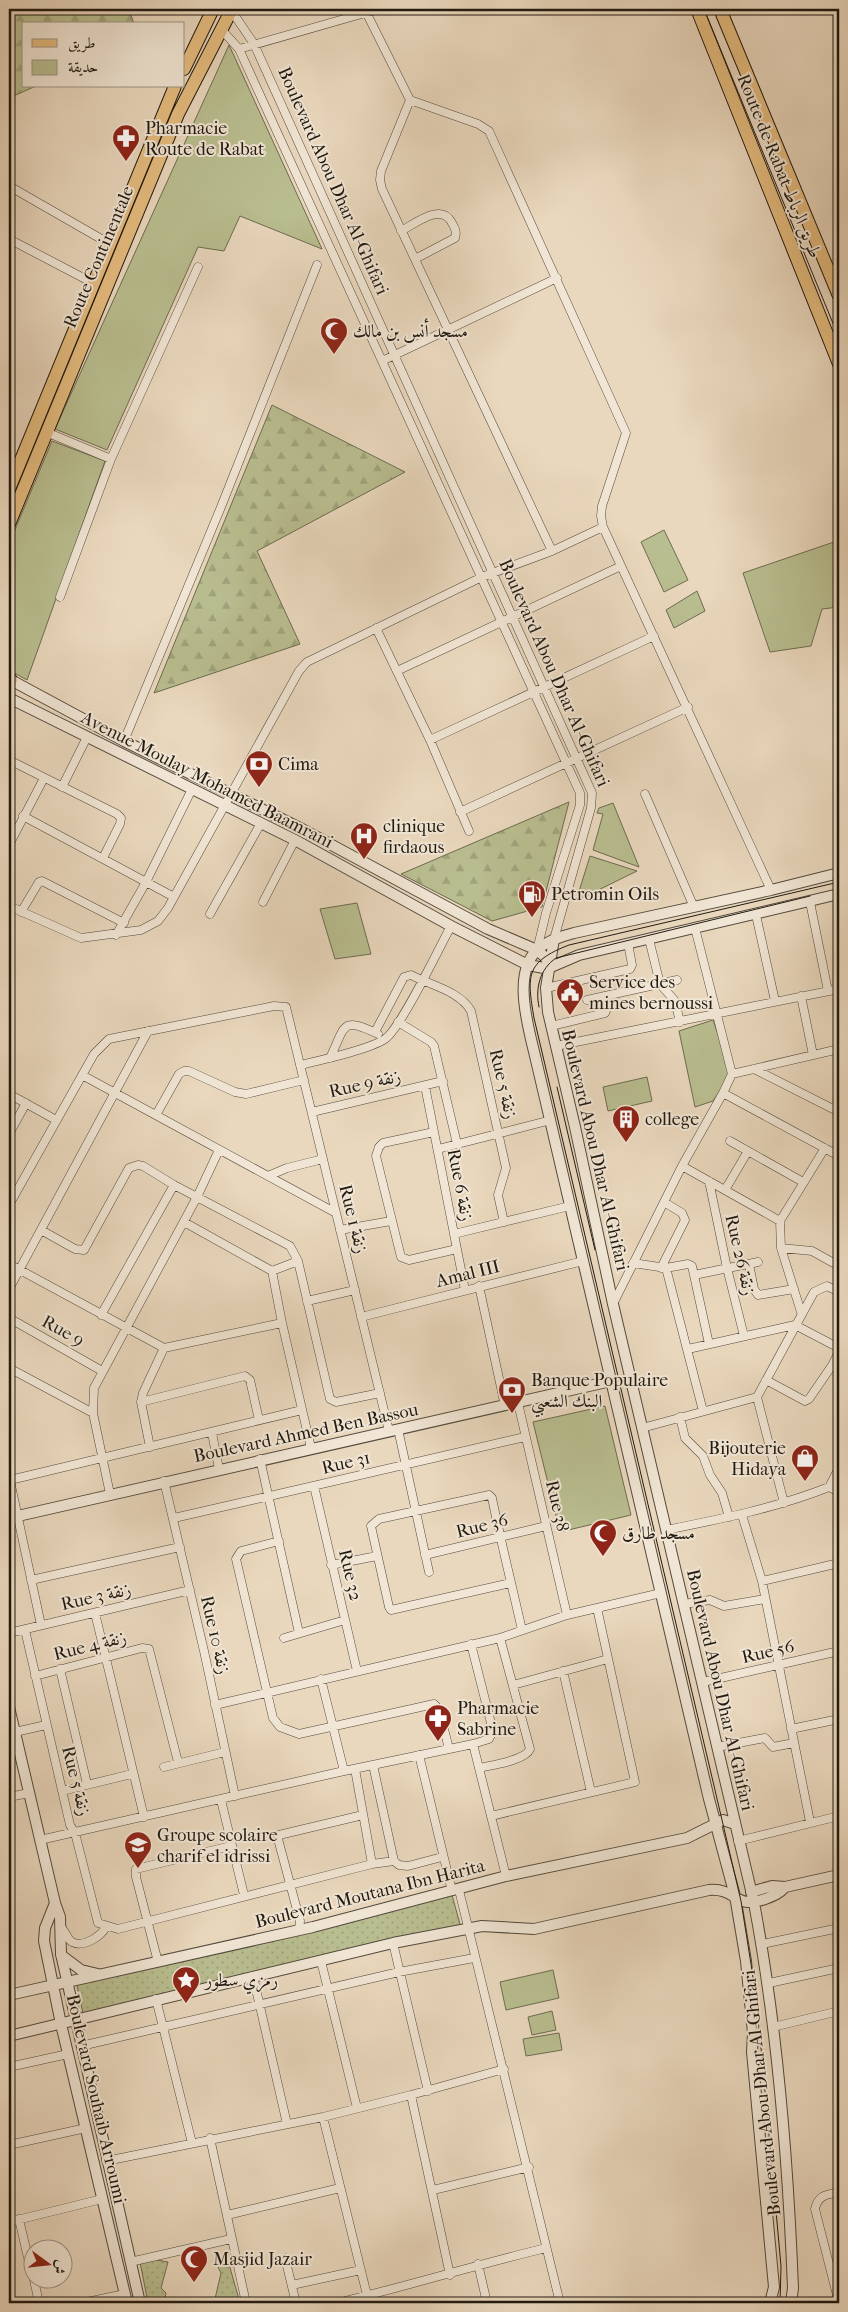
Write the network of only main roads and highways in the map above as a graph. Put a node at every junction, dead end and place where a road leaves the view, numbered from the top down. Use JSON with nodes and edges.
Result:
{"nodes":[{"id":1,"x":213,"y":9,"type":"edge"},
{"id":2,"x":697,"y":9,"type":"edge"},
{"id":3,"x":720,"y":9,"type":"edge"},
{"id":4,"x":232,"y":10,"type":"edge"},
{"id":5,"x":185,"y":67,"type":"edge"},
{"id":6,"x":174,"y":88,"type":"edge"},
{"id":7,"x":839,"y":296,"type":"edge"},
{"id":8,"x":839,"y":364,"type":"edge"},
{"id":9,"x":9,"y":489,"type":"edge"},
{"id":10,"x":9,"y":524,"type":"edge"}],
"edges":[{"from":1,"to":5,"type":"main road"},
{"from":2,"to":8,"type":"main road","name":"Route de Rabat طريق الرباط"},
{"from":3,"to":7,"type":"main road","name":"Route de Rabat طريق الرباط"},
{"from":4,"to":10,"type":"main road","name":"Route Continentale"},
{"from":6,"to":9,"type":"main road","name":"Route Continentale"}]}
